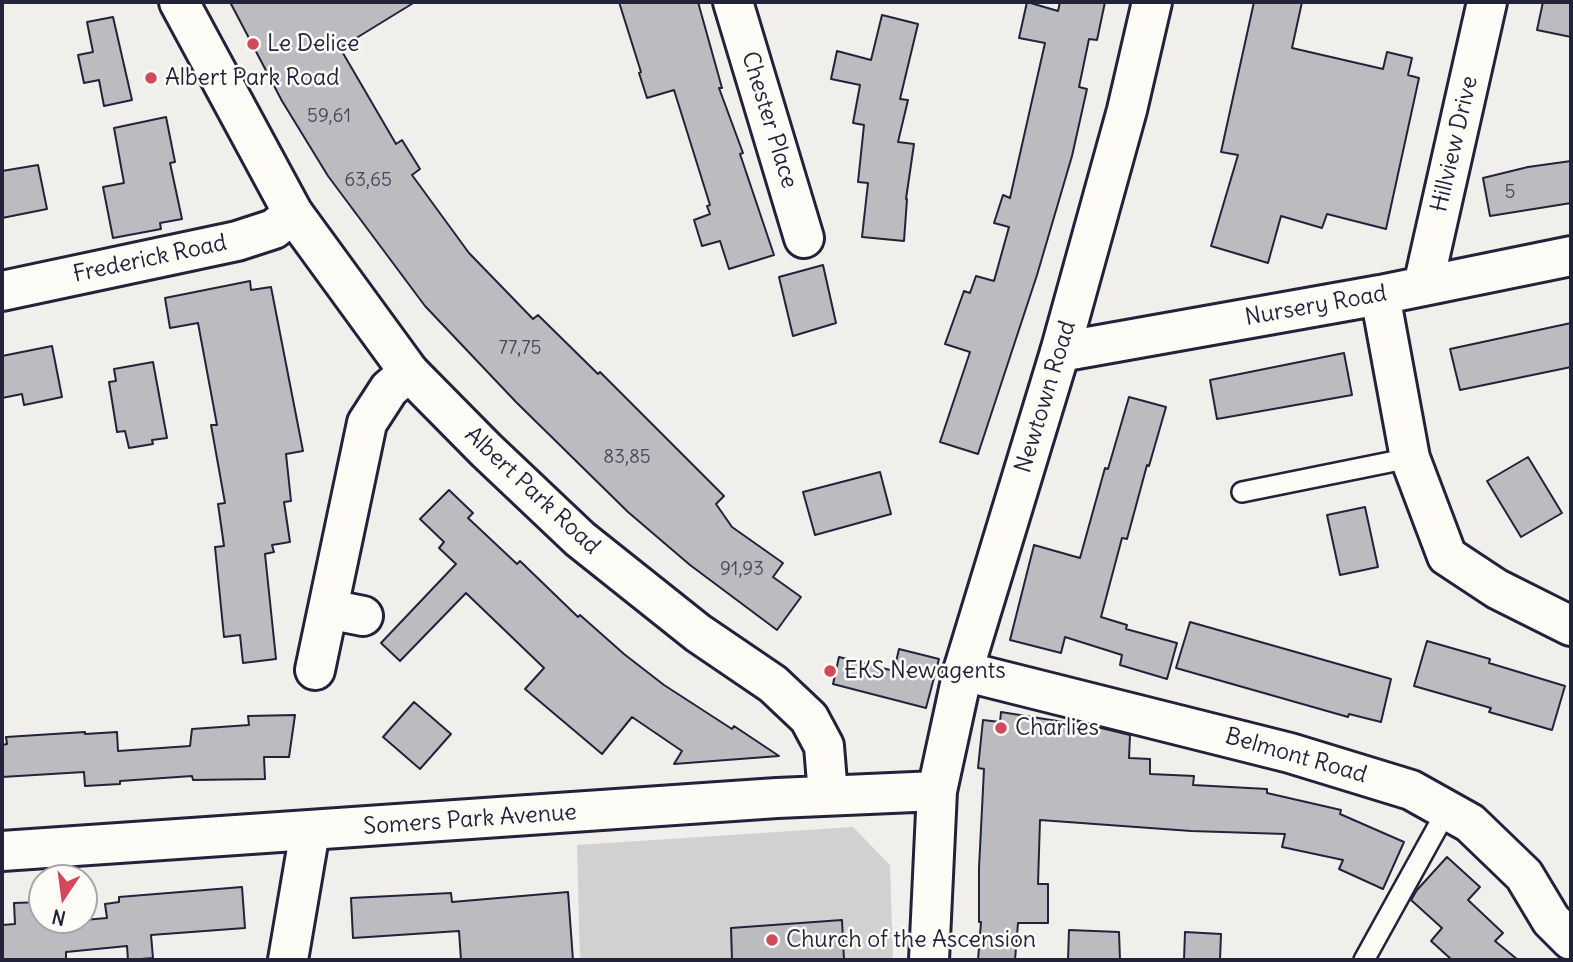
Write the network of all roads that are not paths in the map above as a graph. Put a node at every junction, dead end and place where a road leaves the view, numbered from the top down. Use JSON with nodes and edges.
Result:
{"nodes":[{"id":1,"x":179,"y":2,"type":"edge"},
{"id":2,"x":733,"y":2,"type":"edge"},
{"id":3,"x":1152,"y":2,"type":"edge"},
{"id":4,"x":1487,"y":2,"type":"edge"},
{"id":5,"x":293,"y":213,"type":"junction"},
{"id":6,"x":804,"y":238,"type":"dead end"},
{"id":7,"x":1571,"y":256,"type":"edge"},
{"id":8,"x":1423,"y":286,"type":"junction"},
{"id":9,"x":2,"y":292,"type":"edge"},
{"id":10,"x":1380,"y":295,"type":"junction"},
{"id":11,"x":1060,"y":352,"type":"junction"},
{"id":12,"x":410,"y":372,"type":"junction"},
{"id":13,"x":1410,"y":458,"type":"junction"},
{"id":14,"x":1242,"y":492,"type":"dead end"},
{"id":15,"x":1571,"y":626,"type":"edge"},
{"id":16,"x":315,"y":670,"type":"dead end"},
{"id":17,"x":963,"y":671,"type":"junction"},
{"id":18,"x":937,"y":791,"type":"junction"},
{"id":19,"x":828,"y":795,"type":"junction"},
{"id":20,"x":1447,"y":810,"type":"junction"},
{"id":21,"x":310,"y":831,"type":"junction"},
{"id":22,"x":2,"y":851,"type":"edge"},
{"id":23,"x":1571,"y":940,"type":"edge"},
{"id":24,"x":288,"y":960,"type":"edge"},
{"id":25,"x":929,"y":960,"type":"edge"},
{"id":26,"x":1364,"y":960,"type":"edge"}],
"edges":[{"from":1,"to":5,"type":"street","name":"Albert Park Road"},
{"from":2,"to":6,"type":"street","name":"Chester Place"},
{"from":3,"to":11,"type":"street","name":"Newtown Road"},
{"from":4,"to":8,"type":"street","name":"Hillview Drive"},
{"from":5,"to":9,"type":"street","name":"Frederick Road"},
{"from":5,"to":12,"type":"street","name":"Albert Park Road"},
{"from":7,"to":8,"type":"street","name":"Nursery Road"},
{"from":8,"to":10,"type":"street","name":"Nursery Road"},
{"from":10,"to":11,"type":"street","name":"Nursery Road"},
{"from":10,"to":13,"type":"street"},
{"from":11,"to":17,"type":"street","name":"Newtown Road"},
{"from":12,"to":16,"type":"street"},
{"from":12,"to":19,"type":"street","name":"Albert Park Road"},
{"from":13,"to":14,"type":"lane"},
{"from":13,"to":15,"type":"street"},
{"from":17,"to":18,"type":"street","name":"Newtown Road"},
{"from":17,"to":20,"type":"street","name":"Belmont Road"},
{"from":18,"to":19,"type":"street","name":"Somers Park Avenue"},
{"from":18,"to":25,"type":"street","name":"Newtown Road"},
{"from":19,"to":21,"type":"street","name":"Somers Park Avenue"},
{"from":20,"to":23,"type":"street","name":"Belmont Road"},
{"from":20,"to":26,"type":"lane"},
{"from":21,"to":22,"type":"street","name":"Somers Park Avenue"},
{"from":21,"to":24,"type":"street"}]}
